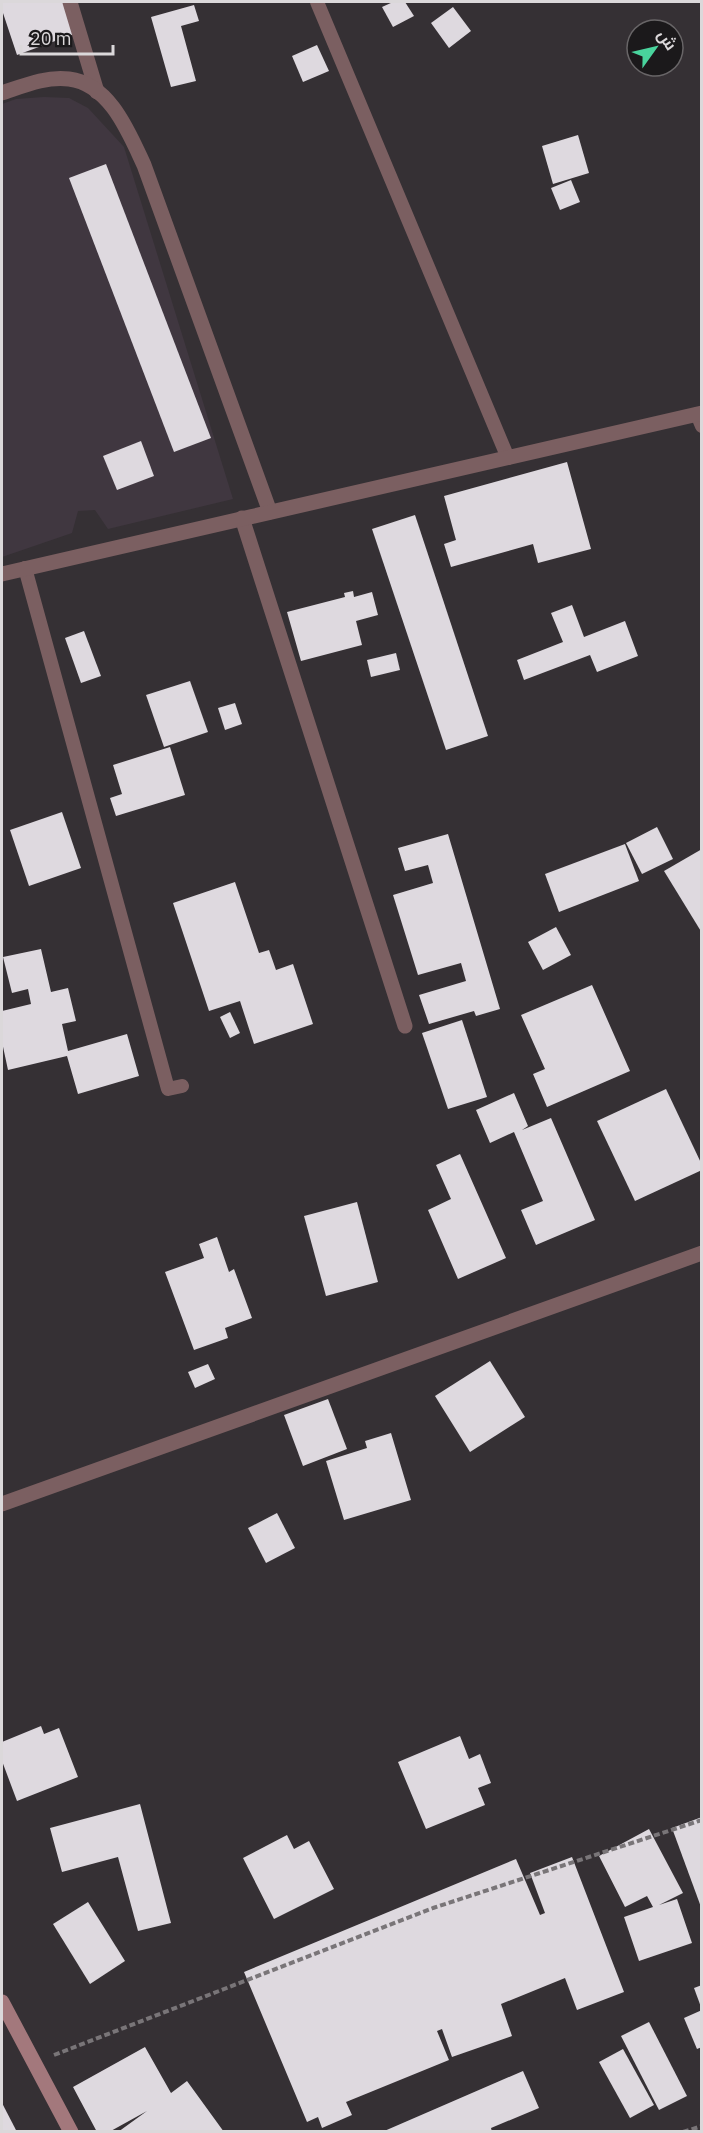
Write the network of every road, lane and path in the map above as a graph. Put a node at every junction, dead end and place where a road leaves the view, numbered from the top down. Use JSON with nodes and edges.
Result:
{"nodes":[{"id":1,"x":70,"y":2,"type":"edge"},
{"id":2,"x":317,"y":2,"type":"edge"},
{"id":3,"x":97,"y":92,"type":"junction"},
{"id":4,"x":2,"y":93,"type":"edge"},
{"id":5,"x":700,"y":418,"type":"edge"},
{"id":6,"x":508,"y":458,"type":"junction"},
{"id":7,"x":270,"y":512,"type":"junction"},
{"id":8,"x":242,"y":519,"type":"junction"},
{"id":9,"x":25,"y":568,"type":"junction"},
{"id":10,"x":2,"y":574,"type":"edge"},
{"id":11,"x":405,"y":1026,"type":"dead end"},
{"id":12,"x":182,"y":1086,"type":"dead end"},
{"id":13,"x":702,"y":1253,"type":"edge"},
{"id":14,"x":2,"y":1504,"type":"edge"},
{"id":15,"x":702,"y":1820,"type":"edge"},
{"id":16,"x":2,"y":2002,"type":"edge"},
{"id":17,"x":34,"y":2062,"type":"junction"},
{"id":18,"x":702,"y":2126,"type":"edge"},
{"id":19,"x":71,"y":2132,"type":"edge"},
{"id":20,"x":683,"y":2132,"type":"edge"}],
"edges":[{"from":1,"to":3,"type":"street"},
{"from":2,"to":6,"type":"lane"},
{"from":3,"to":4,"type":"street"},
{"from":3,"to":7,"type":"street"},
{"from":5,"to":6,"type":"street"},
{"from":6,"to":7,"type":"street"},
{"from":7,"to":8,"type":"street"},
{"from":8,"to":9,"type":"street"},
{"from":8,"to":11,"type":"street"},
{"from":9,"to":10,"type":"street"},
{"from":9,"to":12,"type":"lane"},
{"from":13,"to":14,"type":"street"},
{"from":15,"to":17,"type":"path"},
{"from":16,"to":17,"type":"main road"},
{"from":17,"to":19,"type":"main road"},
{"from":18,"to":20,"type":"path"}]}
